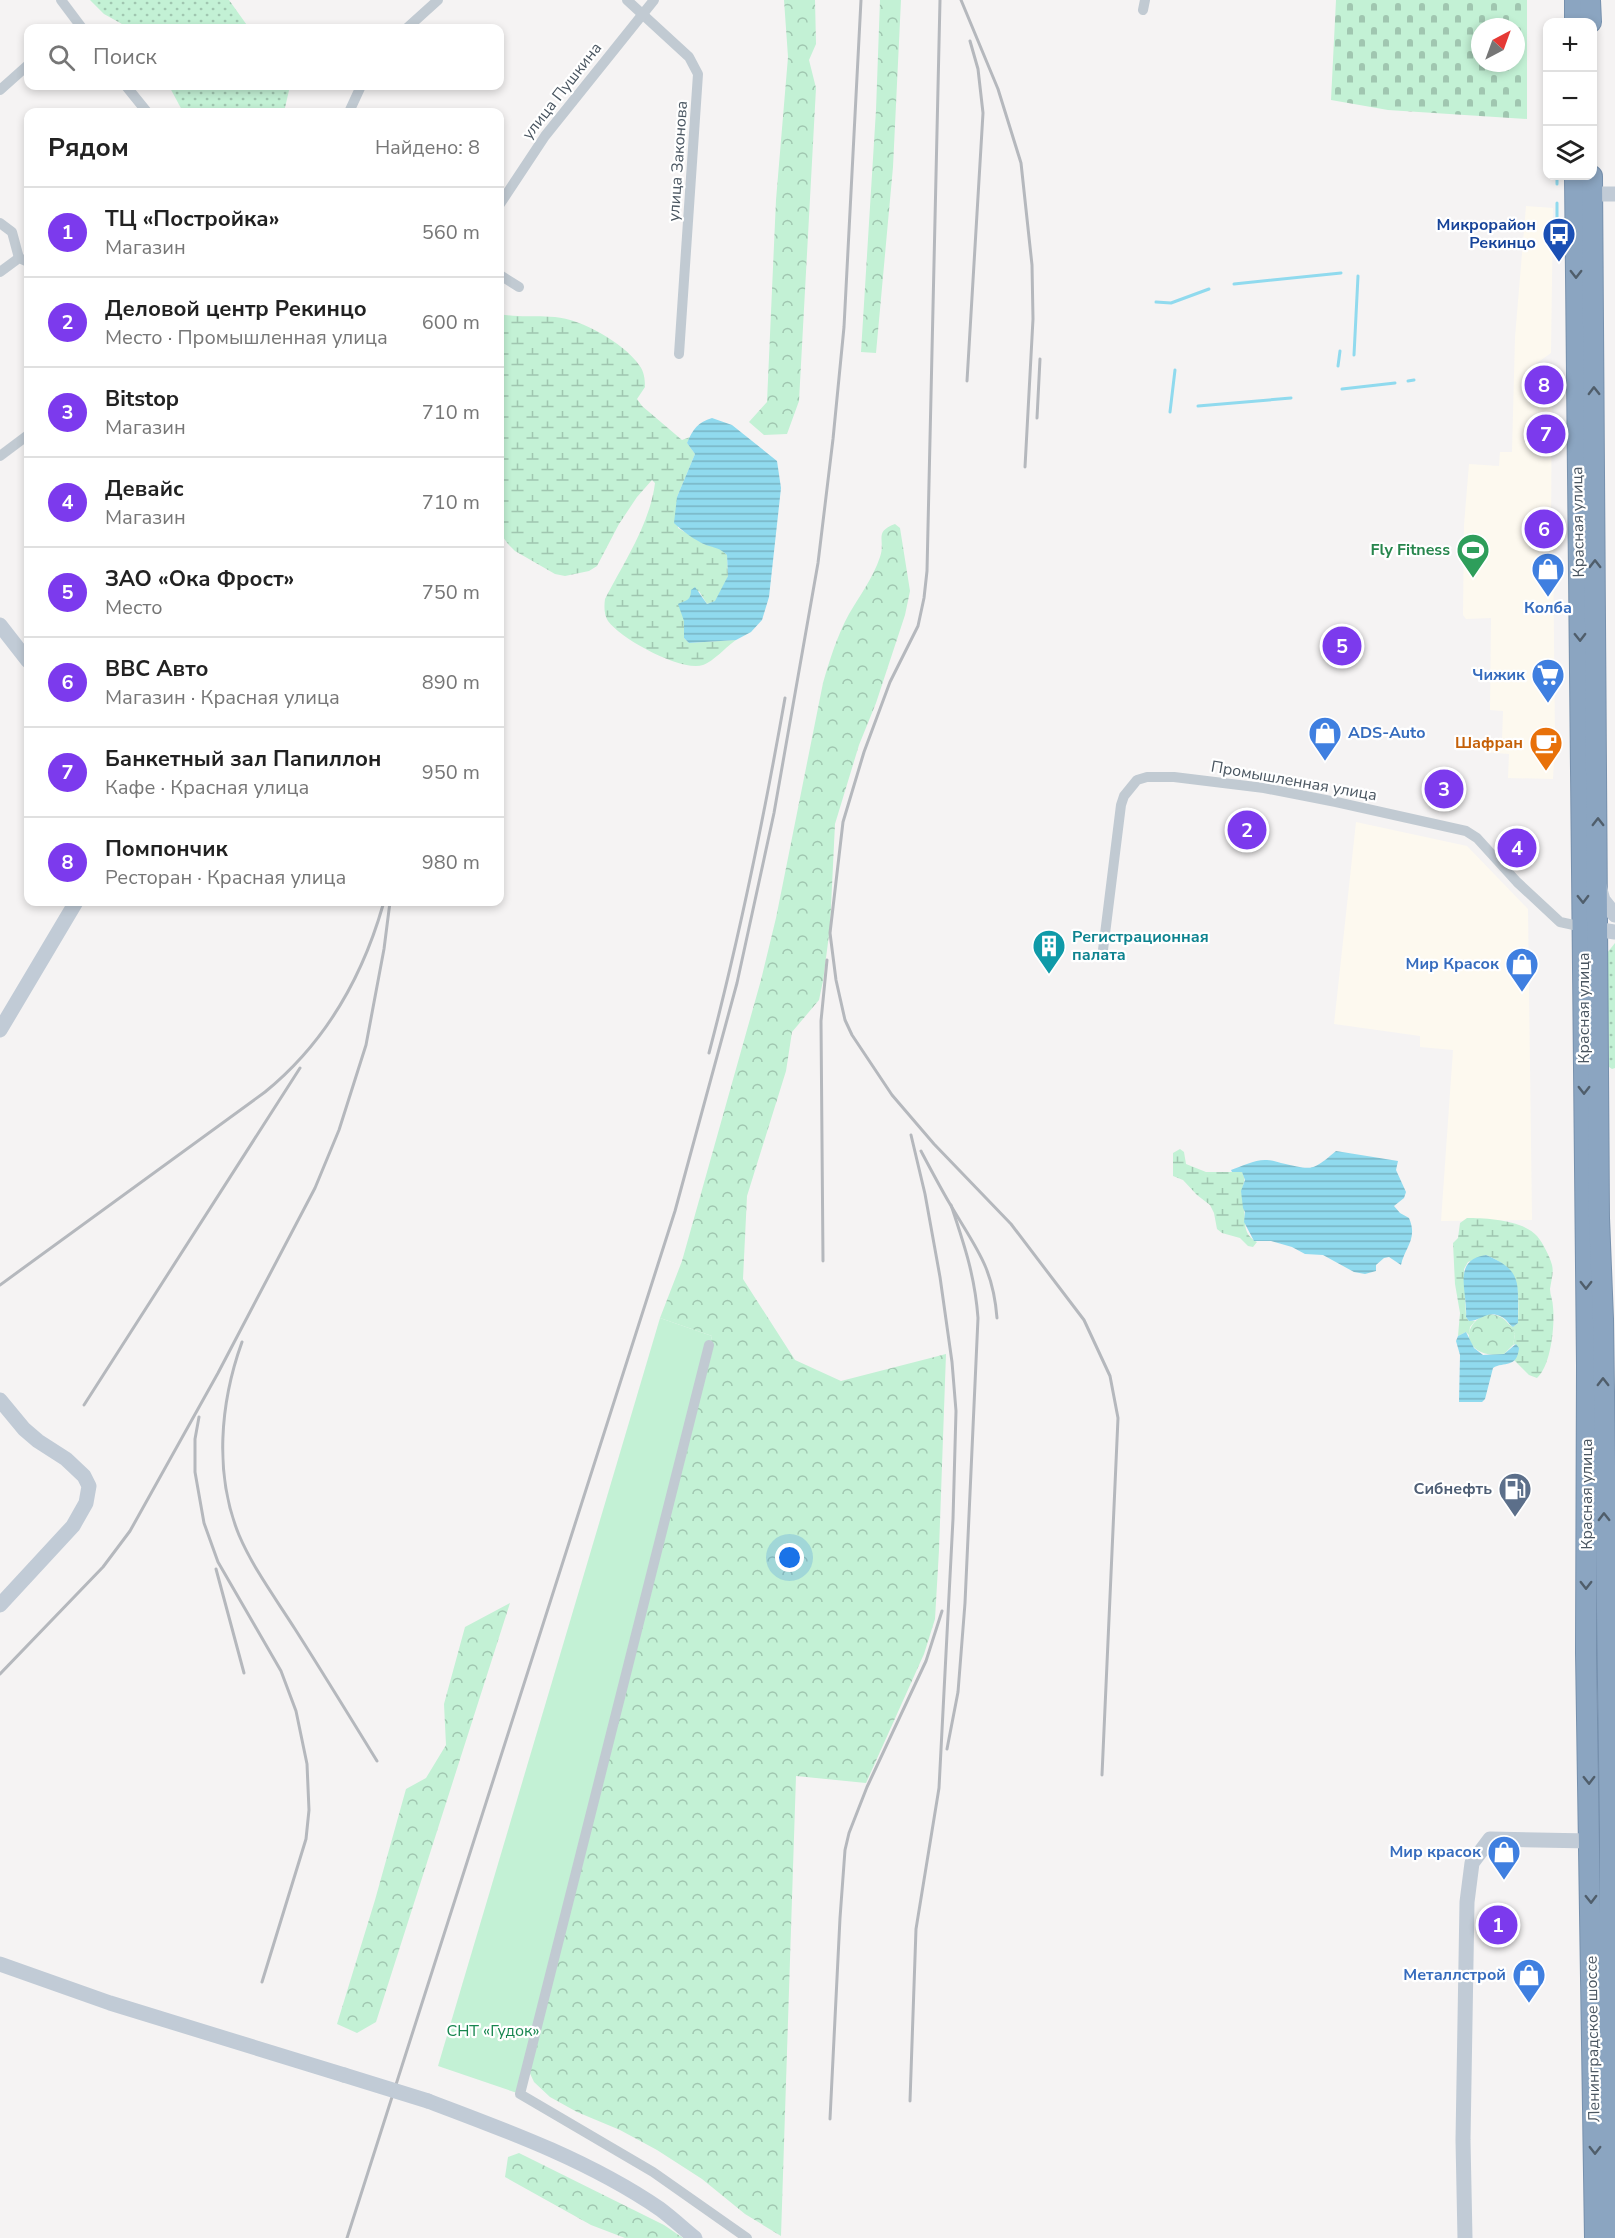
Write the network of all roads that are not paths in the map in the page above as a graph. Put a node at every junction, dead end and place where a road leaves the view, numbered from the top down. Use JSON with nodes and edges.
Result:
{"nodes":[{"id":1,"x":61,"y":0,"type":"edge"},
{"id":2,"x":438,"y":0,"type":"edge"},
{"id":3,"x":627,"y":0,"type":"edge"},
{"id":4,"x":654,"y":0,"type":"edge"},
{"id":5,"x":1575,"y":0,"type":"edge"},
{"id":6,"x":1590,"y":0,"type":"edge"},
{"id":7,"x":643,"y":14,"type":"junction"},
{"id":8,"x":1575,"y":18,"type":"edge"},
{"id":9,"x":1591,"y":18,"type":"edge"},
{"id":10,"x":75,"y":24,"type":"edge"},
{"id":11,"x":411,"y":24,"type":"edge"},
{"id":12,"x":24,"y":69,"type":"edge"},
{"id":13,"x":0,"y":90,"type":"edge"},
{"id":14,"x":129,"y":90,"type":"edge"},
{"id":15,"x":358,"y":90,"type":"edge"},
{"id":16,"x":144,"y":108,"type":"edge"},
{"id":17,"x":351,"y":108,"type":"edge"},
{"id":18,"x":1584,"y":185,"type":"edge"},
{"id":19,"x":1615,"y":194,"type":"edge"},
{"id":20,"x":504,"y":198,"type":"edge"},
{"id":21,"x":0,"y":223,"type":"edge"},
{"id":22,"x":24,"y":260,"type":"edge"},
{"id":23,"x":0,"y":272,"type":"edge"},
{"id":24,"x":504,"y":277,"type":"edge"},
{"id":25,"x":519,"y":286,"type":"dead end"},
{"id":26,"x":679,"y":354,"type":"dead end"},
{"id":27,"x":24,"y":438,"type":"edge"},
{"id":28,"x":0,"y":456,"type":"edge"},
{"id":29,"x":0,"y":625,"type":"edge"},
{"id":30,"x":24,"y":656,"type":"edge"},
{"id":31,"x":74,"y":906,"type":"edge"},
{"id":32,"x":1606,"y":926,"type":"edge"},
{"id":33,"x":1103,"y":950,"type":"dead end"},
{"id":34,"x":0,"y":1030,"type":"edge"},
{"id":35,"x":709,"y":1345,"type":"dead end"},
{"id":36,"x":0,"y":1400,"type":"edge"},
{"id":37,"x":0,"y":1605,"type":"edge"},
{"id":38,"x":1610,"y":1831,"type":"joint"},
{"id":39,"x":1590,"y":1840,"type":"junction"},
{"id":40,"x":0,"y":1964,"type":"edge"},
{"id":41,"x":695,"y":2238,"type":"edge"},
{"id":42,"x":747,"y":2238,"type":"edge"},
{"id":43,"x":1465,"y":2238,"type":"edge"},
{"id":44,"x":1595,"y":2238,"type":"edge"},
{"id":45,"x":1610,"y":2238,"type":"edge"}],
"edges":[{"from":1,"to":10,"type":"street"},
{"from":2,"to":11,"type":"street"},
{"from":3,"to":7,"type":"street","name":"улица Законова"},
{"from":4,"to":7,"type":"street","name":"улица Пушкина"},
{"from":5,"to":8,"type":"highway"},
{"from":6,"to":9,"type":"highway"},
{"from":7,"to":20,"type":"street","name":"улица Пушкина"},
{"from":7,"to":26,"type":"street","name":"улица Законова"},
{"from":12,"to":13,"type":"street"},
{"from":14,"to":16,"type":"street"},
{"from":15,"to":17,"type":"street"},
{"from":18,"to":19,"type":"street"},
{"from":18,"to":32,"type":"highway","name":"Красная улица","one_way":true},
{"from":32,"to":18,"type":"highway","name":"Красная улица","one_way":true},
{"from":21,"to":22,"type":"street"},
{"from":22,"to":23,"type":"street"},
{"from":24,"to":25,"type":"street"},
{"from":27,"to":28,"type":"street"},
{"from":29,"to":30,"type":"street"},
{"from":31,"to":34,"type":"street"},
{"from":32,"to":33,"type":"street","name":"Промышленная улица"},
{"from":38,"to":32,"type":"highway","name":"Красная улица","one_way":true},
{"from":32,"to":39,"type":"highway","name":"Красная улица","one_way":true},
{"from":35,"to":42,"type":"street"},
{"from":36,"to":37,"type":"street"},
{"from":38,"to":45,"type":"highway","name":"Ленинградское шоссе"},
{"from":39,"to":43,"type":"street"},
{"from":39,"to":44,"type":"highway","name":"Ленинградское шоссе","one_way":true},
{"from":40,"to":41,"type":"street","bridge":true}]}
